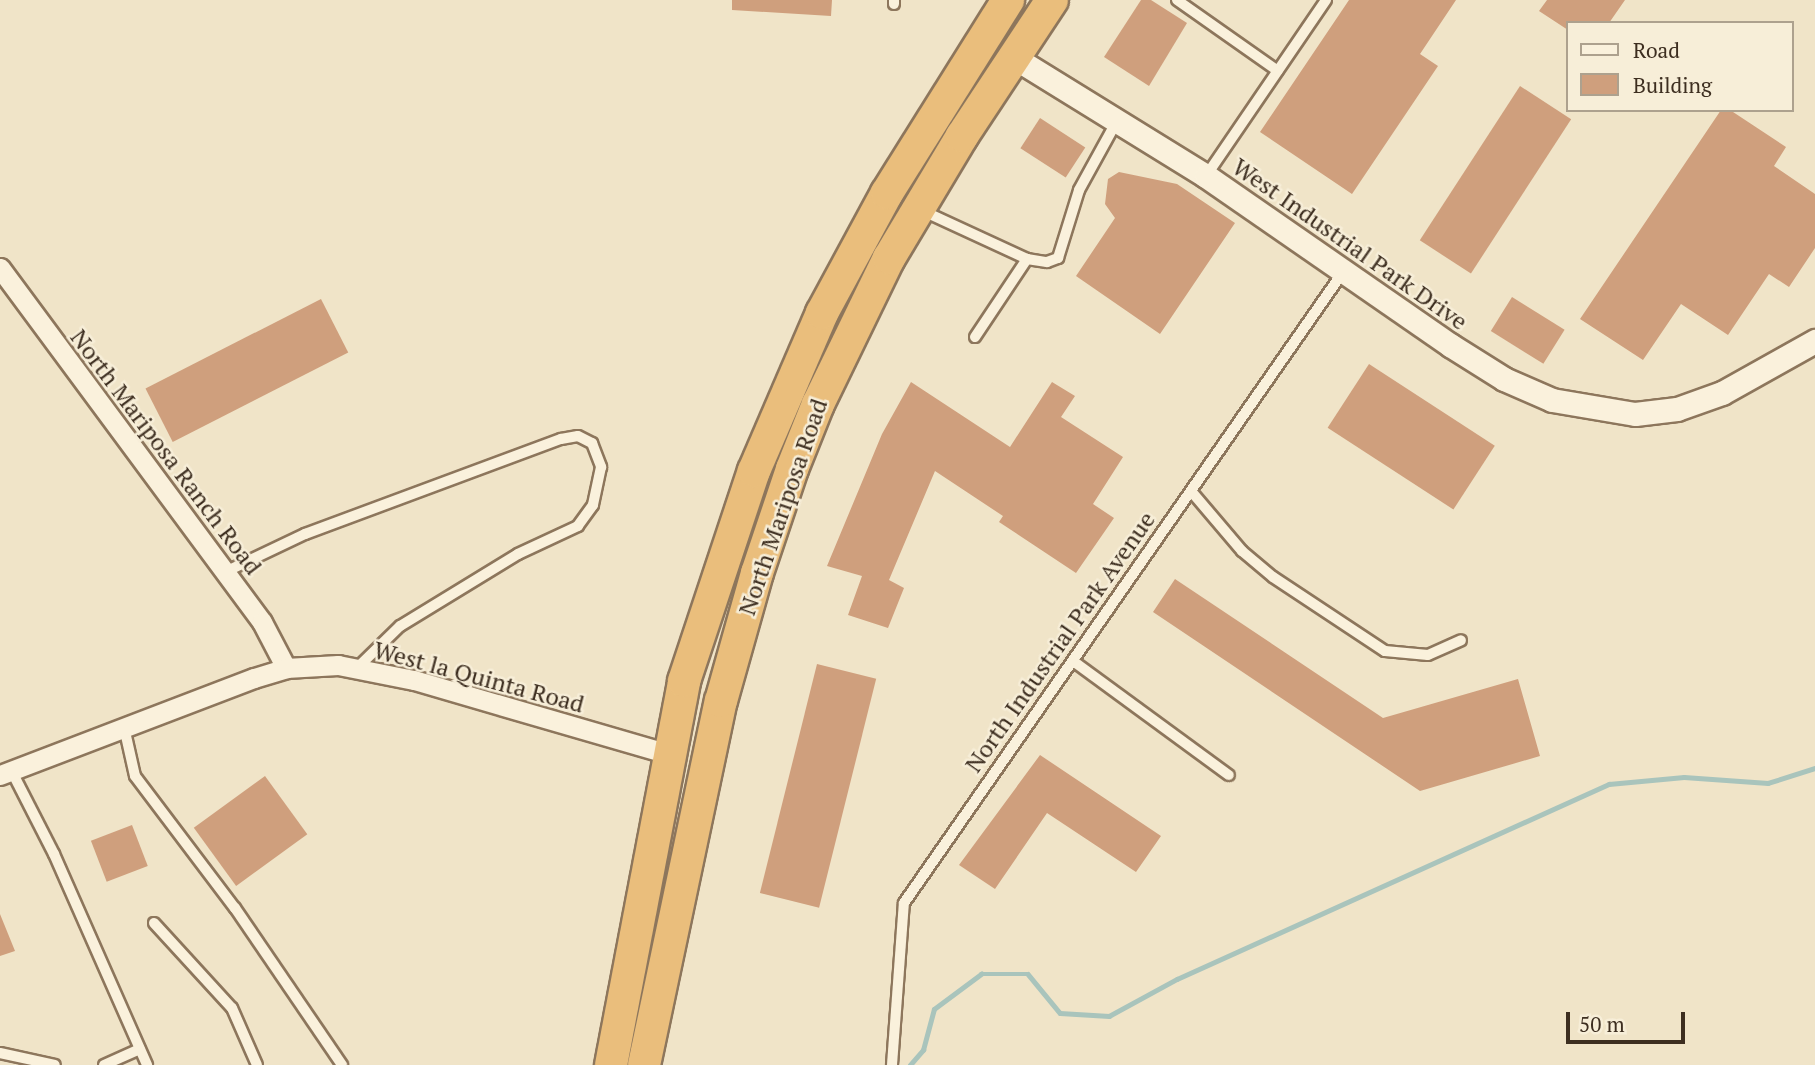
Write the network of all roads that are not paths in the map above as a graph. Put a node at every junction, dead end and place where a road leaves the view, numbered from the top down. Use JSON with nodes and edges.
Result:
{"nodes":[{"id":1,"x":1008,"y":0,"type":"edge"},
{"id":2,"x":1028,"y":0,"type":"edge"},
{"id":3,"x":1052,"y":0,"type":"edge"},
{"id":4,"x":1177,"y":0,"type":"edge"},
{"id":5,"x":1326,"y":0,"type":"edge"},
{"id":6,"x":1014,"y":58,"type":"junction"},
{"id":7,"x":1278,"y":71,"type":"junction"},
{"id":8,"x":1117,"y":121,"type":"junction"},
{"id":9,"x":1206,"y":176,"type":"junction"},
{"id":10,"x":917,"y":208,"type":"junction"},
{"id":11,"x":1027,"y":259,"type":"junction"},
{"id":12,"x":0,"y":268,"type":"edge"},
{"id":13,"x":1343,"y":271,"type":"junction"},
{"id":14,"x":836,"y":287,"type":"junction"},
{"id":15,"x":867,"y":300,"type":"junction"},
{"id":16,"x":975,"y":337,"type":"dead end"},
{"id":17,"x":1815,"y":341,"type":"edge"},
{"id":18,"x":1191,"y":491,"type":"junction"},
{"id":19,"x":225,"y":572,"type":"junction"},
{"id":20,"x":1461,"y":640,"type":"dead end"},
{"id":21,"x":1073,"y":661,"type":"junction"},
{"id":22,"x":286,"y":668,"type":"junction"},
{"id":23,"x":356,"y":669,"type":"junction"},
{"id":24,"x":124,"y":727,"type":"junction"},
{"id":25,"x":668,"y":754,"type":"junction"},
{"id":26,"x":6,"y":773,"type":"edge"},
{"id":27,"x":1229,"y":775,"type":"dead end"},
{"id":28,"x":153,"y":923,"type":"dead end"},
{"id":29,"x":140,"y":1049,"type":"junction"},
{"id":30,"x":0,"y":1054,"type":"edge"},
{"id":31,"x":630,"y":1061,"type":"edge"},
{"id":32,"x":55,"y":1065,"type":"edge"},
{"id":33,"x":104,"y":1065,"type":"edge"},
{"id":34,"x":147,"y":1065,"type":"edge"},
{"id":35,"x":257,"y":1065,"type":"edge"},
{"id":36,"x":342,"y":1065,"type":"edge"},
{"id":37,"x":892,"y":1065,"type":"edge"}],
"edges":[{"from":1,"to":14,"type":"highway","name":"North Mariposa Road"},
{"from":2,"to":6,"type":"highway"},
{"from":3,"to":6,"type":"highway","name":"North Mariposa Road"},
{"from":4,"to":7,"type":"lane"},
{"from":5,"to":7,"type":"lane"},
{"from":6,"to":8,"type":"street","name":"West Industrial Park Drive"},
{"from":6,"to":10,"type":"highway","name":"North Mariposa Road"},
{"from":6,"to":14,"type":"highway"},
{"from":7,"to":9,"type":"lane"},
{"from":8,"to":9,"type":"street","name":"West Industrial Park Drive"},
{"from":8,"to":11,"type":"lane"},
{"from":9,"to":13,"type":"street","name":"West Industrial Park Drive"},
{"from":10,"to":11,"type":"lane"},
{"from":10,"to":15,"type":"highway","name":"North Mariposa Road"},
{"from":11,"to":16,"type":"lane"},
{"from":12,"to":19,"type":"street","name":"North Mariposa Ranch Road"},
{"from":13,"to":17,"type":"street","name":"West Industrial Park Drive"},
{"from":13,"to":18,"type":"lane","name":"North Industrial Park Avenue"},
{"from":14,"to":25,"type":"highway","name":"North Mariposa Road"},
{"from":15,"to":25,"type":"highway"},
{"from":15,"to":31,"type":"highway","name":"North Mariposa Road"},
{"from":18,"to":20,"type":"lane"},
{"from":18,"to":21,"type":"lane","name":"North Industrial Park Avenue"},
{"from":19,"to":22,"type":"street","name":"North Mariposa Ranch Road"},
{"from":19,"to":23,"type":"lane"},
{"from":21,"to":27,"type":"lane"},
{"from":21,"to":37,"type":"lane","name":"North Industrial Park Avenue"},
{"from":22,"to":23,"type":"street","name":"West la Quinta Road"},
{"from":22,"to":24,"type":"street","name":"West la Quinta Road"},
{"from":23,"to":25,"type":"street","name":"West la Quinta Road"},
{"from":24,"to":26,"type":"street","name":"West la Quinta Road"},
{"from":24,"to":36,"type":"lane"},
{"from":25,"to":31,"type":"highway","name":"North Mariposa Road"},
{"from":26,"to":29,"type":"lane"},
{"from":28,"to":35,"type":"lane"},
{"from":29,"to":33,"type":"lane"},
{"from":29,"to":34,"type":"lane"},
{"from":30,"to":32,"type":"lane"}]}
